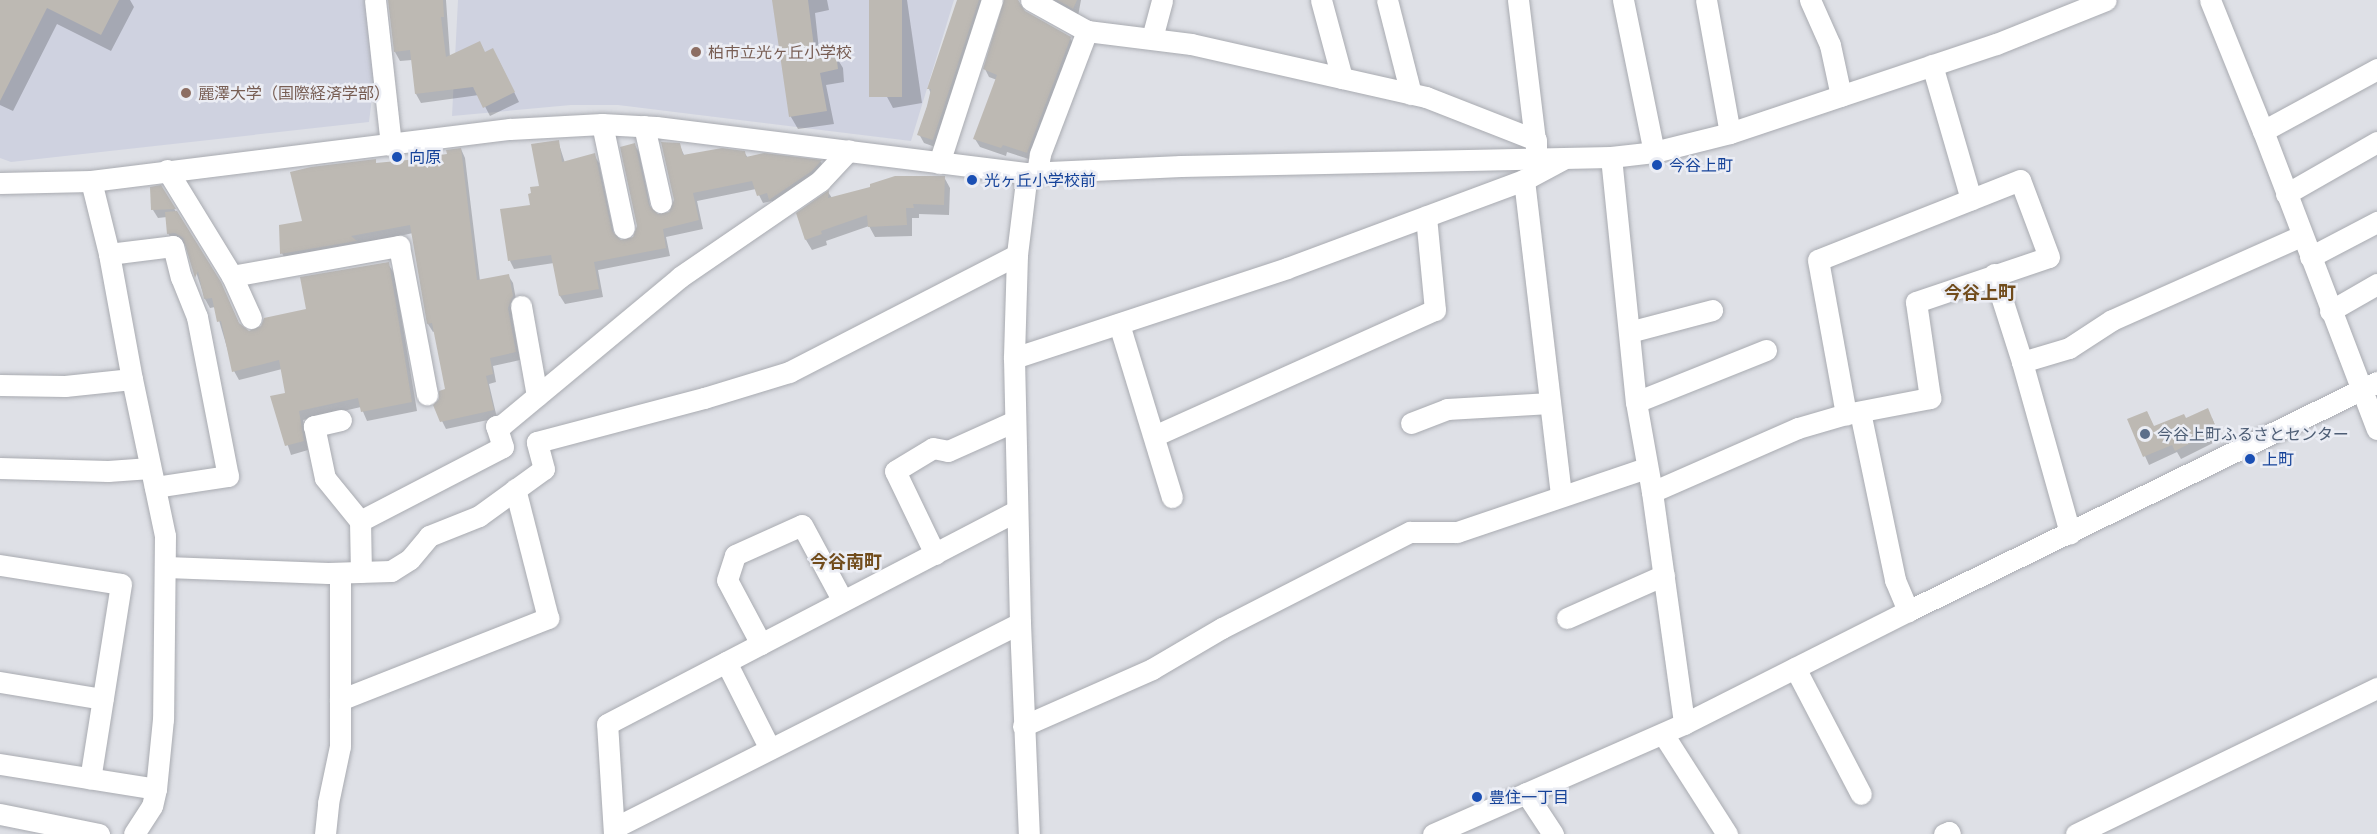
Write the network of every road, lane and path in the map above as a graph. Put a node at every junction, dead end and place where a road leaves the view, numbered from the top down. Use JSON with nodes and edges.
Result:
{"nodes":[{"id":1,"x":375,"y":0,"type":"edge"},
{"id":2,"x":992,"y":0,"type":"edge"},
{"id":3,"x":1162,"y":0,"type":"edge"},
{"id":4,"x":1321,"y":0,"type":"edge"},
{"id":5,"x":1387,"y":0,"type":"edge"},
{"id":6,"x":1518,"y":0,"type":"edge"},
{"id":7,"x":1623,"y":0,"type":"edge"},
{"id":8,"x":1706,"y":0,"type":"edge"},
{"id":9,"x":1810,"y":0,"type":"edge"},
{"id":10,"x":2106,"y":0,"type":"edge"},
{"id":11,"x":2210,"y":0,"type":"edge"},
{"id":12,"x":1038,"y":2,"type":"edge"},
{"id":13,"x":1087,"y":32,"type":"junction"},
{"id":14,"x":1152,"y":38,"type":"junction"},
{"id":15,"x":1932,"y":65,"type":"junction"},
{"id":16,"x":2377,"y":69,"type":"edge"},
{"id":17,"x":1342,"y":78,"type":"junction"},
{"id":18,"x":1411,"y":94,"type":"junction"},
{"id":19,"x":1841,"y":96,"type":"junction"},
{"id":20,"x":602,"y":124,"type":"junction"},
{"id":21,"x":644,"y":126,"type":"junction"},
{"id":22,"x":2263,"y":131,"type":"junction"},
{"id":23,"x":1730,"y":133,"type":"junction"},
{"id":24,"x":2377,"y":142,"type":"edge"},
{"id":25,"x":391,"y":145,"type":"junction"},
{"id":26,"x":1536,"y":148,"type":"junction"},
{"id":27,"x":849,"y":150,"type":"junction"},
{"id":28,"x":1654,"y":152,"type":"junction"},
{"id":29,"x":1565,"y":158,"type":"junction"},
{"id":30,"x":1611,"y":158,"type":"junction"},
{"id":31,"x":939,"y":162,"type":"junction"},
{"id":32,"x":167,"y":170,"type":"junction"},
{"id":33,"x":1032,"y":173,"type":"junction"},
{"id":34,"x":1524,"y":180,"type":"junction"},
{"id":35,"x":91,"y":181,"type":"junction"},
{"id":36,"x":0,"y":183,"type":"edge"},
{"id":37,"x":2286,"y":194,"type":"junction"},
{"id":38,"x":1971,"y":199,"type":"junction"},
{"id":39,"x":662,"y":202,"type":"dead end"},
{"id":40,"x":1426,"y":216,"type":"junction"},
{"id":41,"x":2377,"y":222,"type":"edge"},
{"id":42,"x":624,"y":228,"type":"dead end"},
{"id":43,"x":2301,"y":236,"type":"junction"},
{"id":44,"x":109,"y":254,"type":"junction"},
{"id":45,"x":1017,"y":255,"type":"junction"},
{"id":46,"x":2310,"y":257,"type":"junction"},
{"id":47,"x":1994,"y":274,"type":"junction"},
{"id":48,"x":232,"y":276,"type":"junction"},
{"id":49,"x":2377,"y":284,"type":"edge"},
{"id":50,"x":521,"y":306,"type":"dead end"},
{"id":51,"x":1712,"y":310,"type":"dead end"},
{"id":52,"x":2330,"y":311,"type":"junction"},
{"id":53,"x":251,"y":318,"type":"dead end"},
{"id":54,"x":1119,"y":324,"type":"junction"},
{"id":55,"x":1629,"y":332,"type":"junction"},
{"id":56,"x":1766,"y":350,"type":"dead end"},
{"id":57,"x":1014,"y":357,"type":"junction"},
{"id":58,"x":2022,"y":362,"type":"junction"},
{"id":59,"x":132,"y":379,"type":"junction"},
{"id":60,"x":0,"y":386,"type":"edge"},
{"id":61,"x":2369,"y":386,"type":"edge"},
{"id":62,"x":427,"y":394,"type":"dead end"},
{"id":63,"x":537,"y":396,"type":"junction"},
{"id":64,"x":1636,"y":402,"type":"junction"},
{"id":65,"x":1550,"y":403,"type":"junction"},
{"id":66,"x":1853,"y":413,"type":"junction"},
{"id":67,"x":341,"y":420,"type":"dead end"},
{"id":68,"x":1015,"y":421,"type":"junction"},
{"id":69,"x":1411,"y":423,"type":"dead end"},
{"id":70,"x":2377,"y":429,"type":"edge"},
{"id":71,"x":1154,"y":436,"type":"junction"},
{"id":72,"x":0,"y":468,"type":"edge"},
{"id":73,"x":1646,"y":468,"type":"junction"},
{"id":74,"x":153,"y":478,"type":"junction"},
{"id":75,"x":515,"y":489,"type":"junction"},
{"id":76,"x":1652,"y":492,"type":"junction"},
{"id":77,"x":1561,"y":496,"type":"junction"},
{"id":78,"x":1172,"y":498,"type":"dead end"},
{"id":79,"x":1016,"y":511,"type":"junction"},
{"id":80,"x":360,"y":521,"type":"junction"},
{"id":81,"x":2070,"y":532,"type":"junction"},
{"id":82,"x":935,"y":554,"type":"junction"},
{"id":83,"x":0,"y":565,"type":"edge"},
{"id":84,"x":166,"y":567,"type":"junction"},
{"id":85,"x":350,"y":572,"type":"junction"},
{"id":86,"x":1664,"y":575,"type":"junction"},
{"id":87,"x":843,"y":601,"type":"junction"},
{"id":88,"x":1908,"y":611,"type":"junction"},
{"id":89,"x":1567,"y":618,"type":"dead end"},
{"id":90,"x":1020,"y":623,"type":"junction"},
{"id":91,"x":761,"y":644,"type":"junction"},
{"id":92,"x":726,"y":662,"type":"junction"},
{"id":93,"x":1795,"y":668,"type":"junction"},
{"id":94,"x":0,"y":682,"type":"edge"},
{"id":95,"x":2377,"y":688,"type":"edge"},
{"id":96,"x":103,"y":699,"type":"junction"},
{"id":97,"x":340,"y":699,"type":"junction"},
{"id":98,"x":1684,"y":724,"type":"junction"},
{"id":99,"x":1023,"y":726,"type":"junction"},
{"id":100,"x":1663,"y":734,"type":"junction"},
{"id":101,"x":770,"y":749,"type":"junction"},
{"id":102,"x":0,"y":764,"type":"edge"},
{"id":103,"x":90,"y":779,"type":"junction"},
{"id":104,"x":156,"y":789,"type":"junction"},
{"id":105,"x":1526,"y":793,"type":"junction"},
{"id":106,"x":1861,"y":794,"type":"dead end"},
{"id":107,"x":0,"y":814,"type":"edge"},
{"id":108,"x":614,"y":831,"type":"edge"},
{"id":109,"x":99,"y":834,"type":"edge"},
{"id":110,"x":134,"y":834,"type":"edge"},
{"id":111,"x":325,"y":834,"type":"edge"},
{"id":112,"x":1029,"y":834,"type":"edge"},
{"id":113,"x":1433,"y":834,"type":"edge"},
{"id":114,"x":1553,"y":834,"type":"edge"},
{"id":115,"x":1727,"y":834,"type":"edge"},
{"id":116,"x":1944,"y":834,"type":"edge"},
{"id":117,"x":1950,"y":834,"type":"edge"},
{"id":118,"x":2076,"y":834,"type":"edge"}],
"edges":[{"from":1,"to":25,"type":"street"},
{"from":2,"to":31,"type":"street"},
{"from":3,"to":14,"type":"street"},
{"from":4,"to":17,"type":"street"},
{"from":5,"to":18,"type":"street"},
{"from":6,"to":26,"type":"street"},
{"from":7,"to":28,"type":"street"},
{"from":8,"to":23,"type":"street"},
{"from":9,"to":19,"type":"street"},
{"from":10,"to":15,"type":"street"},
{"from":11,"to":22,"type":"street"},
{"from":12,"to":13,"type":"street"},
{"from":13,"to":14,"type":"street"},
{"from":13,"to":33,"type":"street"},
{"from":14,"to":17,"type":"street"},
{"from":15,"to":19,"type":"street"},
{"from":15,"to":38,"type":"street"},
{"from":16,"to":22,"type":"street"},
{"from":17,"to":18,"type":"street"},
{"from":18,"to":26,"type":"street"},
{"from":19,"to":23,"type":"street"},
{"from":20,"to":21,"type":"street"},
{"from":20,"to":25,"type":"street"},
{"from":20,"to":42,"type":"street"},
{"from":21,"to":27,"type":"street"},
{"from":21,"to":39,"type":"street"},
{"from":22,"to":37,"type":"street"},
{"from":23,"to":28,"type":"street"},
{"from":24,"to":37,"type":"street"},
{"from":25,"to":32,"type":"street"},
{"from":26,"to":29,"type":"street"},
{"from":26,"to":33,"type":"street"},
{"from":27,"to":31,"type":"street"},
{"from":27,"to":63,"type":"street"},
{"from":28,"to":30,"type":"street"},
{"from":29,"to":30,"type":"street"},
{"from":29,"to":34,"type":"street"},
{"from":30,"to":55,"type":"street"},
{"from":31,"to":33,"type":"street"},
{"from":32,"to":35,"type":"street"},
{"from":32,"to":48,"type":"street"},
{"from":33,"to":45,"type":"street"},
{"from":34,"to":40,"type":"street"},
{"from":34,"to":65,"type":"street"},
{"from":35,"to":36,"type":"street"},
{"from":35,"to":44,"type":"street"},
{"from":37,"to":43,"type":"street"},
{"from":38,"to":47,"type":"street"},
{"from":38,"to":66,"type":"street"},
{"from":40,"to":54,"type":"street"},
{"from":40,"to":71,"type":"street"},
{"from":41,"to":46,"type":"street"},
{"from":43,"to":46,"type":"street"},
{"from":43,"to":58,"type":"street"},
{"from":44,"to":59,"type":"street"},
{"from":44,"to":74,"type":"street"},
{"from":45,"to":57,"type":"street"},
{"from":45,"to":75,"type":"street"},
{"from":46,"to":52,"type":"street"},
{"from":47,"to":58,"type":"street"},
{"from":47,"to":66,"type":"street"},
{"from":48,"to":53,"type":"street"},
{"from":48,"to":62,"type":"street"},
{"from":49,"to":52,"type":"street"},
{"from":50,"to":63,"type":"street"},
{"from":51,"to":55,"type":"street"},
{"from":52,"to":61,"type":"street"},
{"from":54,"to":57,"type":"street"},
{"from":54,"to":71,"type":"street"},
{"from":55,"to":64,"type":"street"},
{"from":56,"to":64,"type":"street"},
{"from":57,"to":68,"type":"street"},
{"from":58,"to":81,"type":"street"},
{"from":59,"to":60,"type":"street"},
{"from":59,"to":74,"type":"street"},
{"from":61,"to":70,"type":"street"},
{"from":61,"to":81,"type":"street"},
{"from":63,"to":80,"type":"street"},
{"from":64,"to":73,"type":"street"},
{"from":65,"to":69,"type":"street"},
{"from":65,"to":77,"type":"street"},
{"from":66,"to":76,"type":"street"},
{"from":66,"to":88,"type":"street"},
{"from":67,"to":80,"type":"street"},
{"from":68,"to":79,"type":"street"},
{"from":68,"to":82,"type":"street"},
{"from":71,"to":78,"type":"street"},
{"from":72,"to":74,"type":"street"},
{"from":73,"to":76,"type":"street"},
{"from":73,"to":77,"type":"street"},
{"from":74,"to":84,"type":"street"},
{"from":75,"to":85,"type":"street"},
{"from":75,"to":97,"type":"street"},
{"from":76,"to":86,"type":"street"},
{"from":77,"to":99,"type":"street"},
{"from":79,"to":82,"type":"street"},
{"from":79,"to":90,"type":"street"},
{"from":80,"to":85,"type":"street"},
{"from":81,"to":88,"type":"street"},
{"from":82,"to":87,"type":"street"},
{"from":83,"to":96,"type":"street"},
{"from":84,"to":85,"type":"street"},
{"from":84,"to":104,"type":"street"},
{"from":85,"to":97,"type":"street"},
{"from":86,"to":89,"type":"street"},
{"from":86,"to":98,"type":"street"},
{"from":87,"to":91,"type":"street"},
{"from":87,"to":91,"type":"street"},
{"from":88,"to":93,"type":"street"},
{"from":90,"to":99,"type":"street"},
{"from":90,"to":101,"type":"street"},
{"from":91,"to":92,"type":"street"},
{"from":92,"to":101,"type":"street"},
{"from":92,"to":108,"type":"street"},
{"from":93,"to":98,"type":"street"},
{"from":93,"to":106,"type":"street"},
{"from":94,"to":96,"type":"street"},
{"from":95,"to":118,"type":"street"},
{"from":96,"to":103,"type":"street"},
{"from":97,"to":111,"type":"street"},
{"from":98,"to":100,"type":"street"},
{"from":99,"to":112,"type":"street"},
{"from":100,"to":105,"type":"street"},
{"from":100,"to":115,"type":"street"},
{"from":101,"to":108,"type":"street"},
{"from":102,"to":103,"type":"street"},
{"from":103,"to":104,"type":"street"},
{"from":104,"to":110,"type":"street"},
{"from":105,"to":113,"type":"street"},
{"from":105,"to":114,"type":"street"},
{"from":107,"to":109,"type":"street"},
{"from":116,"to":117,"type":"street"}]}
